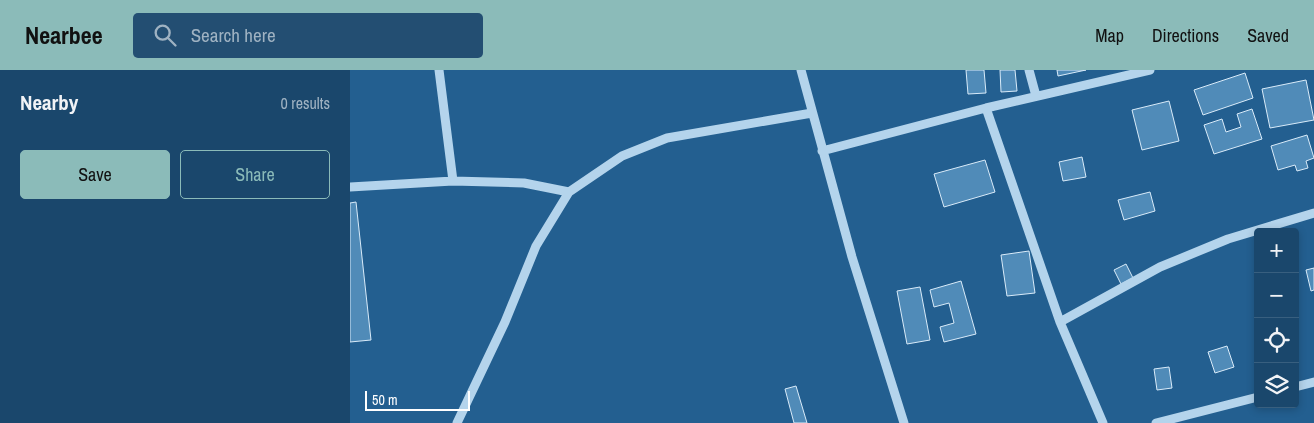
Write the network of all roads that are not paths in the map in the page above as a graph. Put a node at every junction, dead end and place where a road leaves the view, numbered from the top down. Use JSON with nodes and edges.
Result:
{"nodes":[{"id":1,"x":439,"y":70,"type":"edge"},
{"id":2,"x":801,"y":70,"type":"edge"},
{"id":3,"x":1029,"y":70,"type":"edge"},
{"id":4,"x":1150,"y":70,"type":"edge"},
{"id":5,"x":1036,"y":96,"type":"junction"},
{"id":6,"x":986,"y":108,"type":"junction"},
{"id":7,"x":812,"y":113,"type":"junction"},
{"id":8,"x":822,"y":151,"type":"junction"},
{"id":9,"x":452,"y":181,"type":"junction"},
{"id":10,"x":350,"y":187,"type":"edge"},
{"id":11,"x":569,"y":192,"type":"junction"},
{"id":12,"x":1314,"y":213,"type":"edge"},
{"id":13,"x":1060,"y":322,"type":"junction"},
{"id":14,"x":1314,"y":382,"type":"edge"},
{"id":15,"x":1299,"y":386,"type":"edge"},
{"id":16,"x":1254,"y":398,"type":"edge"},
{"id":17,"x":457,"y":423,"type":"edge"},
{"id":18,"x":904,"y":423,"type":"edge"},
{"id":19,"x":1104,"y":423,"type":"edge"},
{"id":20,"x":1156,"y":423,"type":"edge"}],
"edges":[{"from":1,"to":9,"type":"street"},
{"from":2,"to":7,"type":"street"},
{"from":3,"to":5,"type":"street"},
{"from":4,"to":5,"type":"street"},
{"from":5,"to":6,"type":"street"},
{"from":6,"to":8,"type":"street"},
{"from":6,"to":13,"type":"street"},
{"from":7,"to":8,"type":"street"},
{"from":7,"to":11,"type":"street"},
{"from":8,"to":18,"type":"street"},
{"from":9,"to":10,"type":"street"},
{"from":9,"to":11,"type":"street"},
{"from":11,"to":17,"type":"street"},
{"from":12,"to":13,"type":"street"},
{"from":13,"to":19,"type":"street"},
{"from":14,"to":15,"type":"street"},
{"from":16,"to":20,"type":"street"}]}
